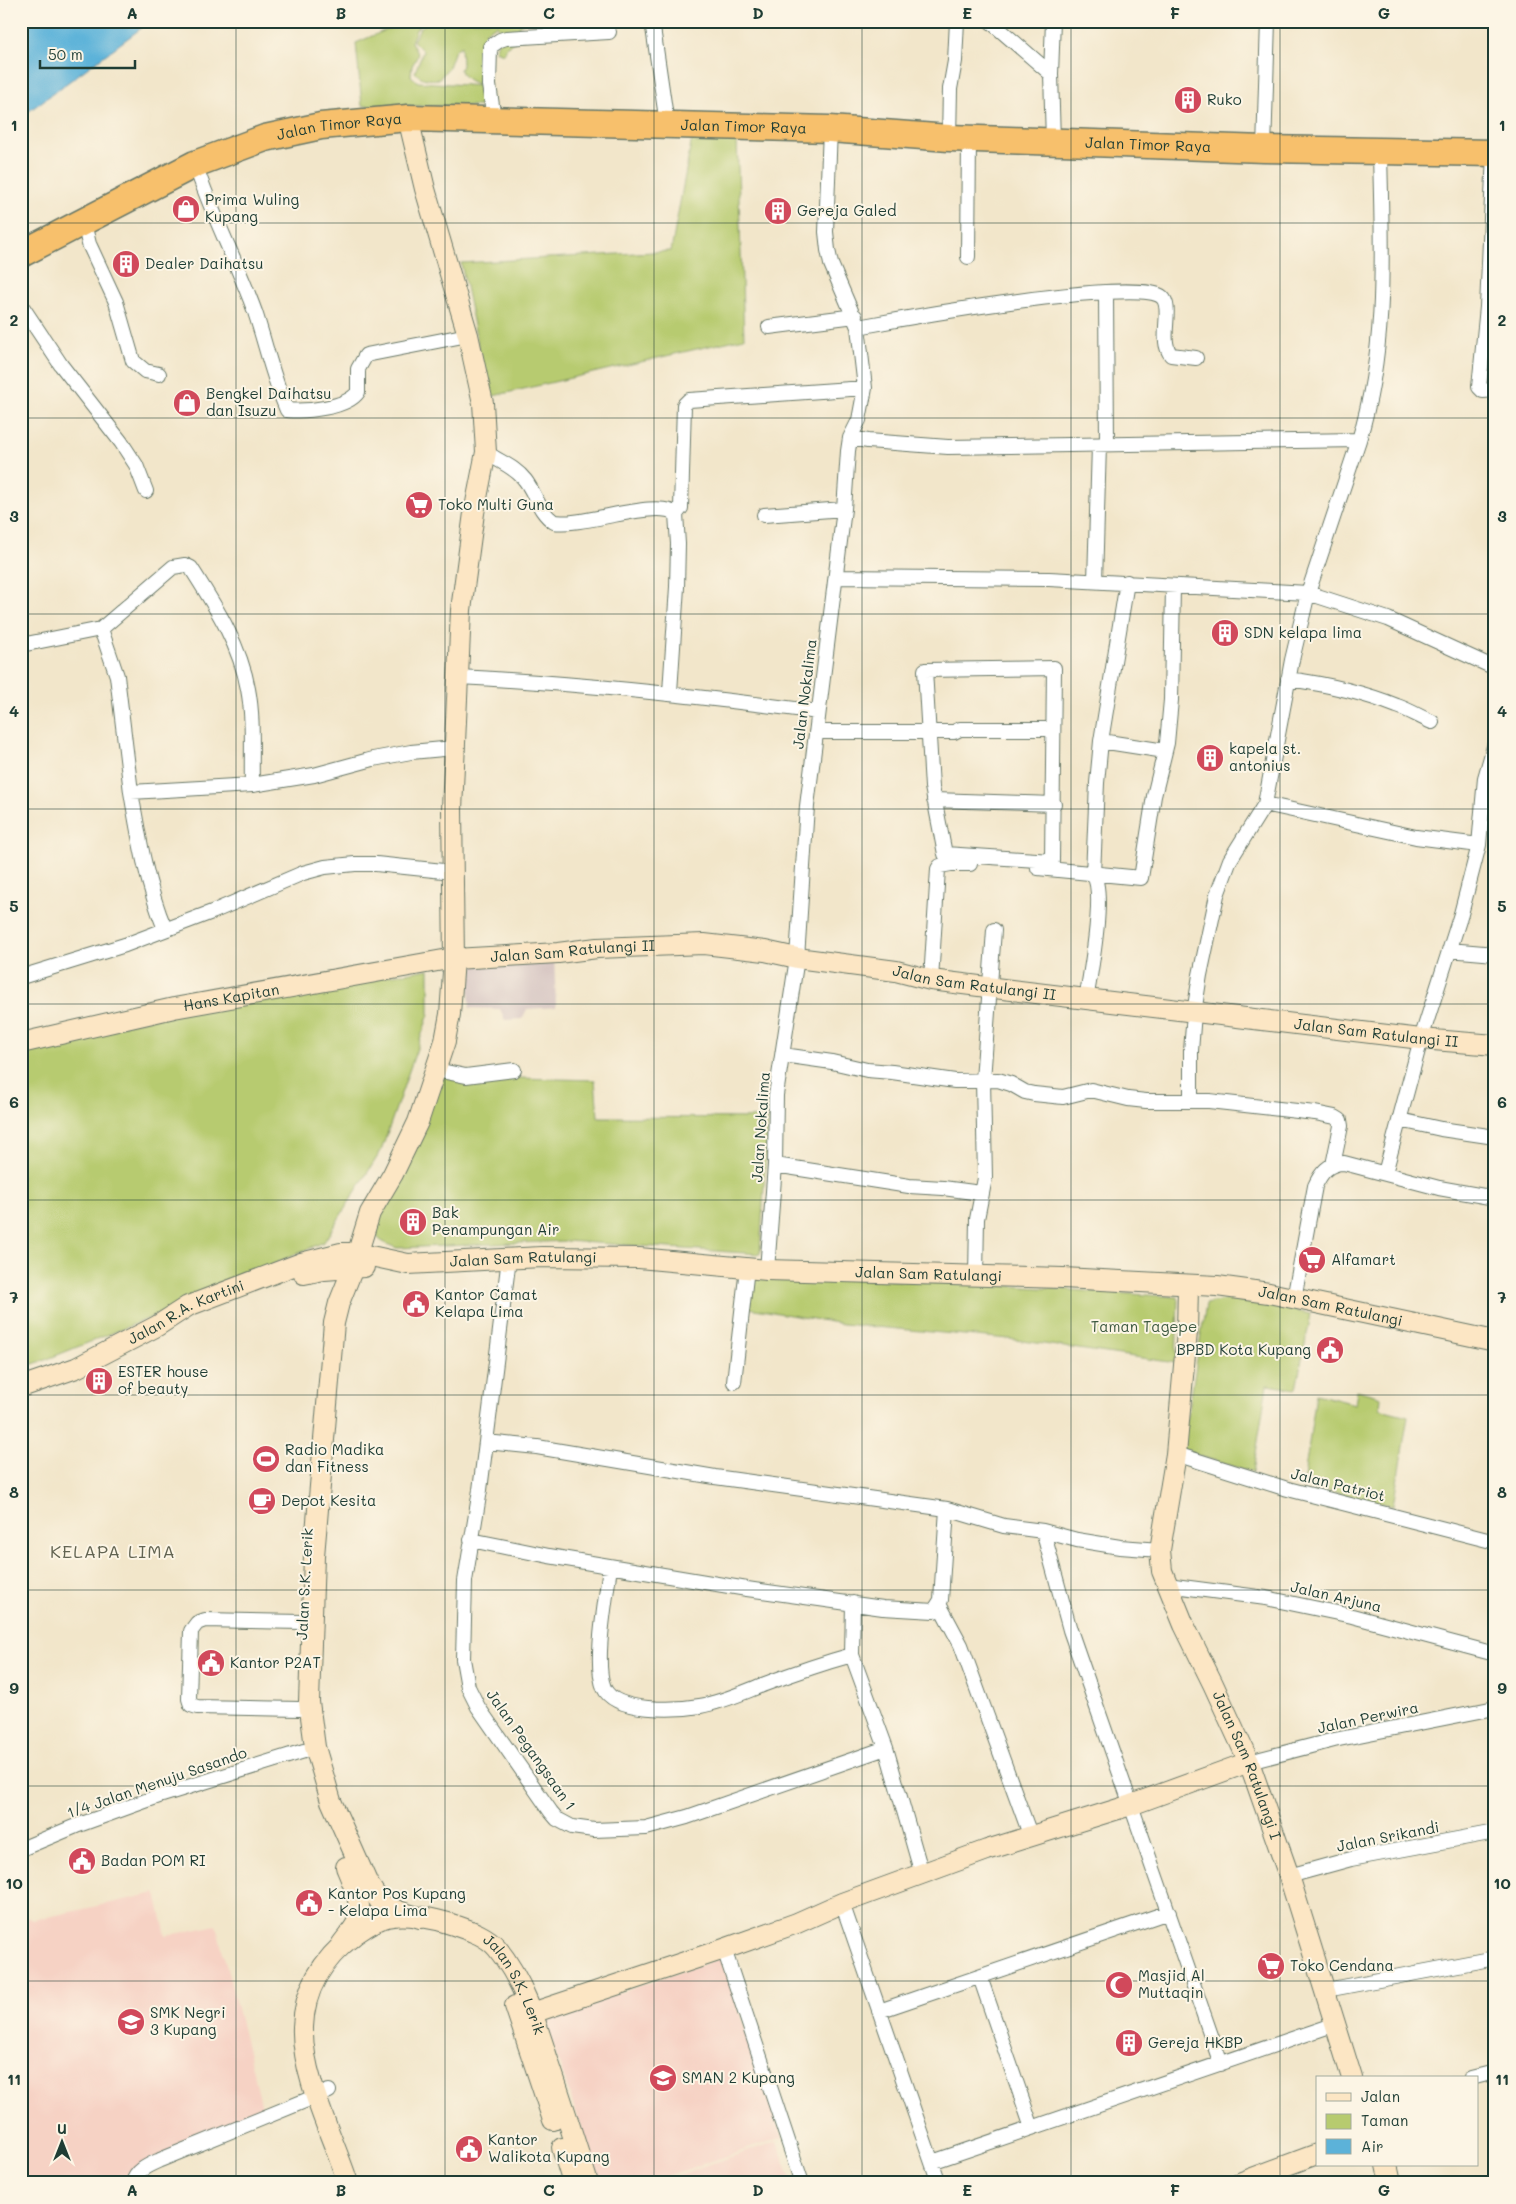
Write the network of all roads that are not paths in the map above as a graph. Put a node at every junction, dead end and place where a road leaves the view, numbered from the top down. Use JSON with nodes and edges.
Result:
{"nodes":[{"id":1,"x":652,"y":21,"type":"edge"},
{"id":2,"x":957,"y":21,"type":"edge"},
{"id":3,"x":990,"y":21,"type":"edge"},
{"id":4,"x":1053,"y":21,"type":"edge"},
{"id":5,"x":1268,"y":21,"type":"edge"},
{"id":6,"x":609,"y":32,"type":"dead end"},
{"id":7,"x":1051,"y":74,"type":"junction"},
{"id":8,"x":408,"y":118,"type":"junction"},
{"id":9,"x":494,"y":119,"type":"junction"},
{"id":10,"x":667,"y":124,"type":"junction"},
{"id":11,"x":830,"y":129,"type":"junction"},
{"id":12,"x":959,"y":138,"type":"junction"},
{"id":13,"x":1053,"y":142,"type":"junction"},
{"id":14,"x":1264,"y":149,"type":"junction"},
{"id":15,"x":1380,"y":152,"type":"junction"},
{"id":16,"x":1494,"y":153,"type":"edge"},
{"id":17,"x":195,"y":164,"type":"junction"},
{"id":18,"x":84,"y":222,"type":"junction"},
{"id":19,"x":21,"y":254,"type":"edge"},
{"id":20,"x":968,"y":257,"type":"dead end"},
{"id":21,"x":1106,"y":292,"type":"junction"},
{"id":22,"x":21,"y":305,"type":"edge"},
{"id":23,"x":856,"y":322,"type":"junction"},
{"id":24,"x":769,"y":327,"type":"dead end"},
{"id":25,"x":468,"y":334,"type":"junction"},
{"id":26,"x":1196,"y":358,"type":"dead end"},
{"id":27,"x":159,"y":374,"type":"dead end"},
{"id":28,"x":865,"y":388,"type":"junction"},
{"id":29,"x":1495,"y":390,"type":"edge"},
{"id":30,"x":850,"y":438,"type":"junction"},
{"id":31,"x":1358,"y":440,"type":"junction"},
{"id":32,"x":1103,"y":445,"type":"junction"},
{"id":33,"x":486,"y":452,"type":"junction"},
{"id":34,"x":146,"y":491,"type":"dead end"},
{"id":35,"x":844,"y":509,"type":"junction"},
{"id":36,"x":676,"y":514,"type":"junction"},
{"id":37,"x":764,"y":515,"type":"dead end"},
{"id":38,"x":836,"y":577,"type":"junction"},
{"id":39,"x":1094,"y":581,"type":"junction"},
{"id":40,"x":1127,"y":582,"type":"junction"},
{"id":41,"x":1173,"y":586,"type":"junction"},
{"id":42,"x":1308,"y":593,"type":"junction"},
{"id":43,"x":101,"y":629,"type":"junction"},
{"id":44,"x":21,"y":645,"type":"edge"},
{"id":45,"x":1495,"y":668,"type":"edge"},
{"id":46,"x":458,"y":677,"type":"junction"},
{"id":47,"x":1288,"y":679,"type":"junction"},
{"id":48,"x":670,"y":692,"type":"junction"},
{"id":49,"x":818,"y":712,"type":"junction"},
{"id":50,"x":1432,"y":722,"type":"dead end"},
{"id":51,"x":928,"y":731,"type":"junction"},
{"id":52,"x":816,"y":732,"type":"junction"},
{"id":53,"x":1053,"y":734,"type":"junction"},
{"id":54,"x":1101,"y":741,"type":"junction"},
{"id":55,"x":1495,"y":743,"type":"edge"},
{"id":56,"x":454,"y":748,"type":"junction"},
{"id":57,"x":1165,"y":751,"type":"junction"},
{"id":58,"x":252,"y":785,"type":"junction"},
{"id":59,"x":131,"y":792,"type":"junction"},
{"id":60,"x":934,"y":800,"type":"junction"},
{"id":61,"x":1054,"y":804,"type":"junction"},
{"id":62,"x":1265,"y":804,"type":"junction"},
{"id":63,"x":1479,"y":846,"type":"junction"},
{"id":64,"x":449,"y":871,"type":"junction"},
{"id":65,"x":1093,"y":874,"type":"junction"},
{"id":66,"x":165,"y":929,"type":"junction"},
{"id":67,"x":994,"y":930,"type":"dead end"},
{"id":68,"x":1449,"y":950,"type":"junction"},
{"id":69,"x":1495,"y":954,"type":"edge"},
{"id":70,"x":797,"y":958,"type":"junction"},
{"id":71,"x":448,"y":960,"type":"junction"},
{"id":72,"x":21,"y":977,"type":"edge"},
{"id":73,"x":931,"y":980,"type":"junction"},
{"id":74,"x":988,"y":986,"type":"junction"},
{"id":75,"x":1086,"y":1000,"type":"junction"},
{"id":76,"x":1194,"y":1013,"type":"junction"},
{"id":77,"x":1421,"y":1039,"type":"junction"},
{"id":78,"x":21,"y":1043,"type":"edge"},
{"id":79,"x":1495,"y":1045,"type":"edge"},
{"id":80,"x":783,"y":1056,"type":"junction"},
{"id":81,"x":436,"y":1070,"type":"junction"},
{"id":82,"x":514,"y":1070,"type":"dead end"},
{"id":83,"x":982,"y":1080,"type":"junction"},
{"id":84,"x":1191,"y":1101,"type":"junction"},
{"id":85,"x":1400,"y":1120,"type":"junction"},
{"id":86,"x":1495,"y":1136,"type":"edge"},
{"id":87,"x":775,"y":1165,"type":"junction"},
{"id":88,"x":1333,"y":1165,"type":"junction"},
{"id":89,"x":1385,"y":1173,"type":"junction"},
{"id":90,"x":981,"y":1193,"type":"junction"},
{"id":91,"x":1495,"y":1198,"type":"edge"},
{"id":92,"x":509,"y":1258,"type":"junction"},
{"id":93,"x":347,"y":1261,"type":"junction"},
{"id":94,"x":757,"y":1269,"type":"junction"},
{"id":95,"x":976,"y":1276,"type":"junction"},
{"id":96,"x":1188,"y":1286,"type":"junction"},
{"id":97,"x":1294,"y":1299,"type":"junction"},
{"id":98,"x":1495,"y":1341,"type":"edge"},
{"id":99,"x":734,"y":1382,"type":"dead end"},
{"id":100,"x":21,"y":1387,"type":"edge"},
{"id":101,"x":21,"y":1394,"type":"edge"},
{"id":102,"x":486,"y":1442,"type":"junction"},
{"id":103,"x":1176,"y":1454,"type":"junction"},
{"id":104,"x":947,"y":1509,"type":"junction"},
{"id":105,"x":1043,"y":1531,"type":"junction"},
{"id":106,"x":471,"y":1540,"type":"junction"},
{"id":107,"x":1495,"y":1542,"type":"edge"},
{"id":108,"x":1160,"y":1550,"type":"junction"},
{"id":109,"x":610,"y":1566,"type":"junction"},
{"id":110,"x":1167,"y":1585,"type":"junction"},
{"id":111,"x":853,"y":1603,"type":"junction"},
{"id":112,"x":940,"y":1604,"type":"junction"},
{"id":113,"x":303,"y":1622,"type":"junction"},
{"id":114,"x":1495,"y":1654,"type":"edge"},
{"id":115,"x":852,"y":1655,"type":"junction"},
{"id":116,"x":1495,"y":1708,"type":"edge"},
{"id":117,"x":300,"y":1709,"type":"junction"},
{"id":118,"x":886,"y":1748,"type":"junction"},
{"id":119,"x":304,"y":1751,"type":"junction"},
{"id":120,"x":1249,"y":1762,"type":"junction"},
{"id":121,"x":1131,"y":1805,"type":"junction"},
{"id":122,"x":1495,"y":1832,"type":"edge"},
{"id":123,"x":1031,"y":1837,"type":"junction"},
{"id":124,"x":21,"y":1849,"type":"edge"},
{"id":125,"x":922,"y":1874,"type":"junction"},
{"id":126,"x":1289,"y":1876,"type":"junction"},
{"id":127,"x":842,"y":1903,"type":"junction"},
{"id":128,"x":1169,"y":1912,"type":"junction"},
{"id":129,"x":420,"y":1918,"type":"junction"},
{"id":130,"x":341,"y":1946,"type":"junction"},
{"id":131,"x":724,"y":1949,"type":"junction"},
{"id":132,"x":1495,"y":1958,"type":"edge"},
{"id":133,"x":980,"y":1977,"type":"junction"},
{"id":134,"x":1326,"y":1990,"type":"junction"},
{"id":135,"x":879,"y":2011,"type":"junction"},
{"id":136,"x":526,"y":2014,"type":"junction"},
{"id":137,"x":1336,"y":2024,"type":"junction"},
{"id":138,"x":1221,"y":2064,"type":"junction"},
{"id":139,"x":1495,"y":2072,"type":"edge"},
{"id":140,"x":1351,"y":2076,"type":"edge"},
{"id":141,"x":1478,"y":2076,"type":"edge"},
{"id":142,"x":323,"y":2093,"type":"junction"},
{"id":143,"x":1032,"y":2128,"type":"junction"},
{"id":144,"x":1316,"y":2154,"type":"edge"},
{"id":145,"x":572,"y":2158,"type":"junction"},
{"id":146,"x":932,"y":2162,"type":"junction"},
{"id":147,"x":1387,"y":2166,"type":"edge"},
{"id":148,"x":133,"y":2183,"type":"edge"},
{"id":149,"x":348,"y":2183,"type":"edge"},
{"id":150,"x":361,"y":2183,"type":"edge"},
{"id":151,"x":573,"y":2183,"type":"edge"},
{"id":152,"x":588,"y":2183,"type":"edge"},
{"id":153,"x":802,"y":2183,"type":"edge"},
{"id":154,"x":939,"y":2183,"type":"edge"},
{"id":155,"x":1239,"y":2183,"type":"edge"},
{"id":156,"x":1391,"y":2183,"type":"edge"}],
"edges":[{"from":1,"to":10,"type":"street"},
{"from":2,"to":12,"type":"street"},
{"from":3,"to":7,"type":"street"},
{"from":4,"to":7,"type":"street"},
{"from":5,"to":14,"type":"street"},
{"from":6,"to":9,"type":"street"},
{"from":7,"to":13,"type":"street"},
{"from":8,"to":9,"type":"highway","name":"Jalan Timor Raya"},
{"from":8,"to":17,"type":"highway","name":"Jalan Timor Raya"},
{"from":8,"to":25,"type":"main road"},
{"from":9,"to":10,"type":"highway","name":"Jalan Timor Raya"},
{"from":10,"to":11,"type":"highway","name":"Jalan Timor Raya"},
{"from":11,"to":12,"type":"highway","name":"Jalan Timor Raya"},
{"from":11,"to":23,"type":"street","name":"Jalan Nokalima"},
{"from":12,"to":13,"type":"highway","name":"Jalan Timor Raya"},
{"from":12,"to":20,"type":"street"},
{"from":13,"to":14,"type":"highway","name":"Jalan Timor Raya"},
{"from":14,"to":15,"type":"highway","name":"Jalan Timor Raya"},
{"from":15,"to":16,"type":"highway","name":"Jalan Timor Raya"},
{"from":15,"to":31,"type":"street"},
{"from":16,"to":29,"type":"street"},
{"from":17,"to":18,"type":"highway","name":"Jalan Timor Raya"},
{"from":17,"to":25,"type":"street"},
{"from":18,"to":19,"type":"highway","name":"Jalan Timor Raya"},
{"from":18,"to":27,"type":"street"},
{"from":21,"to":23,"type":"street"},
{"from":21,"to":26,"type":"street"},
{"from":21,"to":32,"type":"street"},
{"from":22,"to":34,"type":"street"},
{"from":23,"to":24,"type":"street"},
{"from":23,"to":28,"type":"street","name":"Jalan Nokalima"},
{"from":25,"to":33,"type":"main road"},
{"from":28,"to":30,"type":"street","name":"Jalan Nokalima"},
{"from":28,"to":36,"type":"street"},
{"from":30,"to":32,"type":"street"},
{"from":30,"to":35,"type":"street","name":"Jalan Nokalima"},
{"from":31,"to":32,"type":"street"},
{"from":31,"to":42,"type":"street"},
{"from":32,"to":39,"type":"street"},
{"from":33,"to":36,"type":"street"},
{"from":33,"to":46,"type":"main road"},
{"from":35,"to":37,"type":"street"},
{"from":35,"to":38,"type":"street","name":"Jalan Nokalima"},
{"from":36,"to":48,"type":"street"},
{"from":38,"to":39,"type":"street"},
{"from":38,"to":49,"type":"street","name":"Jalan Nokalima"},
{"from":39,"to":40,"type":"street"},
{"from":40,"to":41,"type":"street"},
{"from":40,"to":54,"type":"street"},
{"from":41,"to":42,"type":"street"},
{"from":41,"to":57,"type":"street"},
{"from":42,"to":45,"type":"street"},
{"from":42,"to":47,"type":"street"},
{"from":43,"to":44,"type":"street"},
{"from":43,"to":58,"type":"street"},
{"from":43,"to":59,"type":"street"},
{"from":46,"to":48,"type":"street"},
{"from":46,"to":56,"type":"main road"},
{"from":47,"to":50,"type":"street"},
{"from":47,"to":62,"type":"street"},
{"from":48,"to":49,"type":"street"},
{"from":49,"to":52,"type":"street","name":"Jalan Nokalima"},
{"from":51,"to":52,"type":"street"},
{"from":51,"to":53,"type":"street"},
{"from":51,"to":53,"type":"street"},
{"from":51,"to":60,"type":"street"},
{"from":52,"to":70,"type":"street","name":"Jalan Nokalima"},
{"from":53,"to":61,"type":"street"},
{"from":54,"to":57,"type":"street"},
{"from":54,"to":65,"type":"street"},
{"from":55,"to":63,"type":"street"},
{"from":56,"to":58,"type":"street"},
{"from":56,"to":64,"type":"main road"},
{"from":57,"to":65,"type":"street"},
{"from":58,"to":59,"type":"street"},
{"from":59,"to":66,"type":"street"},
{"from":60,"to":61,"type":"street"},
{"from":60,"to":61,"type":"street"},
{"from":62,"to":63,"type":"street"},
{"from":62,"to":76,"type":"street"},
{"from":63,"to":68,"type":"street"},
{"from":64,"to":66,"type":"street"},
{"from":64,"to":71,"type":"main road"},
{"from":65,"to":73,"type":"street"},
{"from":65,"to":75,"type":"street"},
{"from":66,"to":72,"type":"street"},
{"from":67,"to":74,"type":"street"},
{"from":68,"to":69,"type":"street"},
{"from":68,"to":77,"type":"street"},
{"from":70,"to":71,"type":"main road","name":"Jalan Sam Ratulangi II"},
{"from":70,"to":73,"type":"main road","name":"Jalan Sam Ratulangi II"},
{"from":70,"to":80,"type":"street","name":"Jalan Nokalima"},
{"from":71,"to":78,"type":"main road","name":"Hans Kapitan"},
{"from":71,"to":81,"type":"main road"},
{"from":71,"to":93,"type":"main road"},
{"from":73,"to":74,"type":"main road","name":"Jalan Sam Ratulangi II"},
{"from":74,"to":75,"type":"main road","name":"Jalan Sam Ratulangi II"},
{"from":74,"to":83,"type":"street"},
{"from":75,"to":76,"type":"main road","name":"Jalan Sam Ratulangi II"},
{"from":76,"to":77,"type":"main road","name":"Jalan Sam Ratulangi II"},
{"from":76,"to":84,"type":"street"},
{"from":77,"to":79,"type":"main road","name":"Jalan Sam Ratulangi II"},
{"from":77,"to":85,"type":"street"},
{"from":80,"to":83,"type":"street"},
{"from":80,"to":87,"type":"street","name":"Jalan Nokalima"},
{"from":81,"to":82,"type":"street"},
{"from":81,"to":93,"type":"main road"},
{"from":83,"to":84,"type":"street"},
{"from":83,"to":90,"type":"street"},
{"from":84,"to":88,"type":"street"},
{"from":85,"to":86,"type":"street"},
{"from":85,"to":89,"type":"street"},
{"from":87,"to":90,"type":"street"},
{"from":87,"to":94,"type":"street","name":"Jalan Nokalima"},
{"from":88,"to":89,"type":"street"},
{"from":88,"to":97,"type":"street"},
{"from":89,"to":91,"type":"street"},
{"from":90,"to":95,"type":"street"},
{"from":92,"to":93,"type":"main road","name":"Jalan Sam Ratulangi"},
{"from":92,"to":94,"type":"main road","name":"Jalan Sam Ratulangi"},
{"from":92,"to":102,"type":"street","name":"Jalan Pegangsaan 1"},
{"from":93,"to":100,"type":"main road","name":"Jalan R.A. Kartini"},
{"from":93,"to":101,"type":"main road","name":"Jalan R.A. Kartini"},
{"from":93,"to":113,"type":"main road","name":"Jalan S.K. Lerik"},
{"from":93,"to":129,"type":"main road","name":"Jalan S.K. Lerik"},
{"from":94,"to":95,"type":"main road","name":"Jalan Sam Ratulangi"},
{"from":94,"to":99,"type":"street","name":"Jalan Nokalima"},
{"from":95,"to":96,"type":"main road","name":"Jalan Sam Ratulangi"},
{"from":96,"to":97,"type":"main road","name":"Jalan Sam Ratulangi"},
{"from":96,"to":103,"type":"main road","name":"Jalan Sam Ratulangi I"},
{"from":97,"to":98,"type":"main road","name":"Jalan Sam Ratulangi"},
{"from":102,"to":104,"type":"street"},
{"from":102,"to":106,"type":"street","name":"Jalan Pegangsaan 1"},
{"from":103,"to":107,"type":"street","name":"Jalan Patriot"},
{"from":103,"to":108,"type":"main road","name":"Jalan Sam Ratulangi I"},
{"from":104,"to":105,"type":"street"},
{"from":104,"to":112,"type":"street"},
{"from":105,"to":108,"type":"street"},
{"from":105,"to":121,"type":"street"},
{"from":106,"to":109,"type":"street"},
{"from":106,"to":118,"type":"street","name":"Jalan Pegangsaan 1"},
{"from":108,"to":110,"type":"main road","name":"Jalan Sam Ratulangi I"},
{"from":109,"to":111,"type":"street"},
{"from":109,"to":115,"type":"street"},
{"from":110,"to":114,"type":"street","name":"Jalan Arjuna"},
{"from":110,"to":120,"type":"main road","name":"Jalan Sam Ratulangi I"},
{"from":111,"to":112,"type":"street"},
{"from":111,"to":115,"type":"street"},
{"from":112,"to":123,"type":"street"},
{"from":113,"to":117,"type":"main road","name":"Jalan S.K. Lerik"},
{"from":113,"to":117,"type":"street"},
{"from":115,"to":118,"type":"street"},
{"from":116,"to":120,"type":"street","name":"Jalan Perwira"},
{"from":117,"to":119,"type":"main road","name":"Jalan S.K. Lerik"},
{"from":118,"to":125,"type":"street"},
{"from":119,"to":124,"type":"street","name":"1/4 Jalan Menuju Sasando"},
{"from":119,"to":130,"type":"main road","name":"Jalan S.K. Lerik"},
{"from":120,"to":121,"type":"main road"},
{"from":120,"to":126,"type":"main road","name":"Jalan Sam Ratulangi I"},
{"from":121,"to":123,"type":"main road"},
{"from":121,"to":128,"type":"street"},
{"from":122,"to":126,"type":"street","name":"Jalan Srikandi"},
{"from":123,"to":125,"type":"main road"},
{"from":125,"to":127,"type":"main road"},
{"from":126,"to":134,"type":"main road","name":"Jalan Sam Ratulangi I"},
{"from":127,"to":131,"type":"main road"},
{"from":127,"to":135,"type":"street"},
{"from":128,"to":133,"type":"street"},
{"from":128,"to":138,"type":"street"},
{"from":129,"to":130,"type":"main road","name":"Jalan S.K. Lerik"},
{"from":129,"to":136,"type":"main road","name":"Jalan S.K. Lerik"},
{"from":130,"to":142,"type":"main road","name":"Jalan S.K. Lerik"},
{"from":131,"to":136,"type":"main road"},
{"from":131,"to":153,"type":"street"},
{"from":132,"to":134,"type":"street"},
{"from":133,"to":135,"type":"street"},
{"from":133,"to":143,"type":"street"},
{"from":134,"to":137,"type":"main road","name":"Jalan Sam Ratulangi I"},
{"from":135,"to":146,"type":"street"},
{"from":136,"to":142,"type":"main road"},
{"from":136,"to":145,"type":"main road","name":"Jalan S.K. Lerik"},
{"from":137,"to":138,"type":"street"},
{"from":137,"to":140,"type":"main road","name":"Jalan Sam Ratulangi I"},
{"from":138,"to":143,"type":"street"},
{"from":139,"to":141,"type":"street"},
{"from":142,"to":148,"type":"street"},
{"from":142,"to":149,"type":"main road","name":"Jalan S.K. Lerik"},
{"from":142,"to":150,"type":"main road"},
{"from":143,"to":146,"type":"street"},
{"from":144,"to":155,"type":"main road"},
{"from":145,"to":151,"type":"main road"},
{"from":145,"to":152,"type":"main road","name":"Jalan S.K. Lerik"},
{"from":146,"to":154,"type":"street"},
{"from":147,"to":156,"type":"main road"}]}
